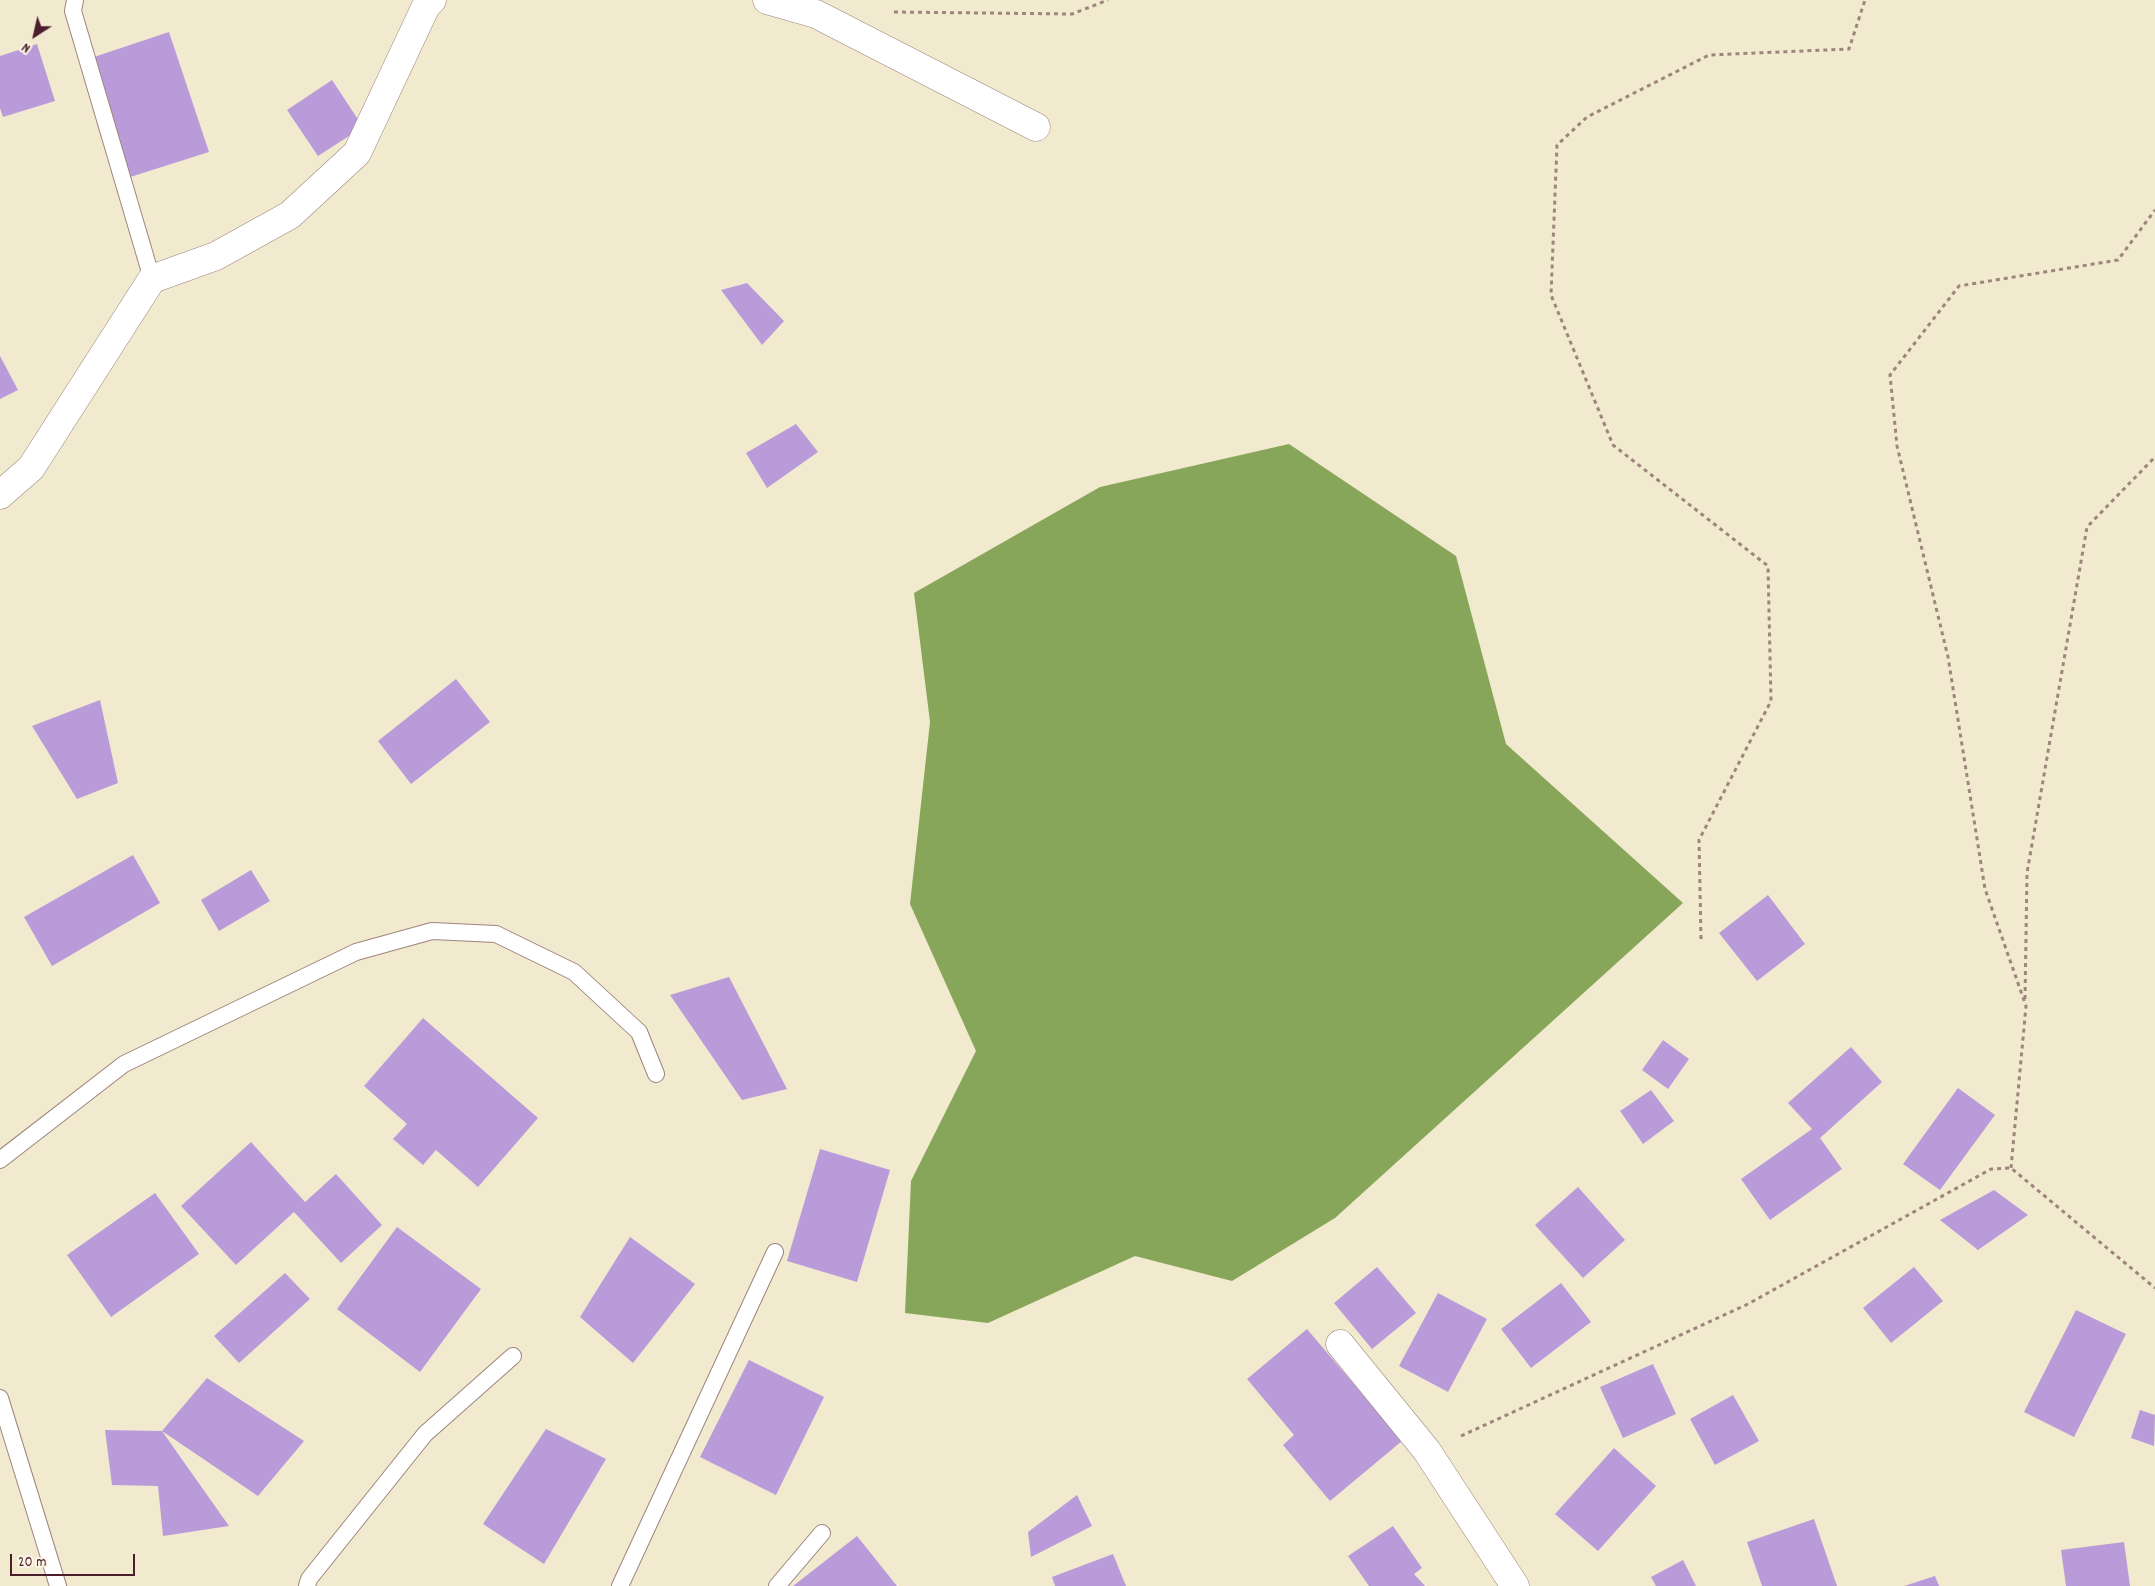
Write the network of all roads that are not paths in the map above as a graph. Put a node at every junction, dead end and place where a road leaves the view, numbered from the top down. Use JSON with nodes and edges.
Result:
{"nodes":[{"id":1,"x":75,"y":0,"type":"edge"},
{"id":2,"x":432,"y":0,"type":"edge"},
{"id":3,"x":767,"y":0,"type":"edge"},
{"id":4,"x":1036,"y":127,"type":"dead end"},
{"id":5,"x":152,"y":279,"type":"junction"},
{"id":6,"x":0,"y":495,"type":"edge"},
{"id":7,"x":656,"y":1074,"type":"dead end"},
{"id":8,"x":0,"y":1160,"type":"edge"},
{"id":9,"x":775,"y":1252,"type":"dead end"},
{"id":10,"x":1340,"y":1344,"type":"dead end"},
{"id":11,"x":513,"y":1356,"type":"dead end"},
{"id":12,"x":0,"y":1398,"type":"edge"},
{"id":13,"x":822,"y":1533,"type":"dead end"},
{"id":14,"x":58,"y":1586,"type":"edge"},
{"id":15,"x":307,"y":1586,"type":"edge"},
{"id":16,"x":620,"y":1586,"type":"edge"},
{"id":17,"x":777,"y":1586,"type":"edge"},
{"id":18,"x":1515,"y":1586,"type":"edge"}],
"edges":[{"from":1,"to":5,"type":"lane"},
{"from":2,"to":5,"type":"street"},
{"from":3,"to":4,"type":"street"},
{"from":5,"to":6,"type":"street"},
{"from":7,"to":8,"type":"lane"},
{"from":9,"to":16,"type":"lane"},
{"from":10,"to":18,"type":"street"},
{"from":11,"to":15,"type":"lane"},
{"from":12,"to":14,"type":"lane"},
{"from":13,"to":17,"type":"lane"}]}
